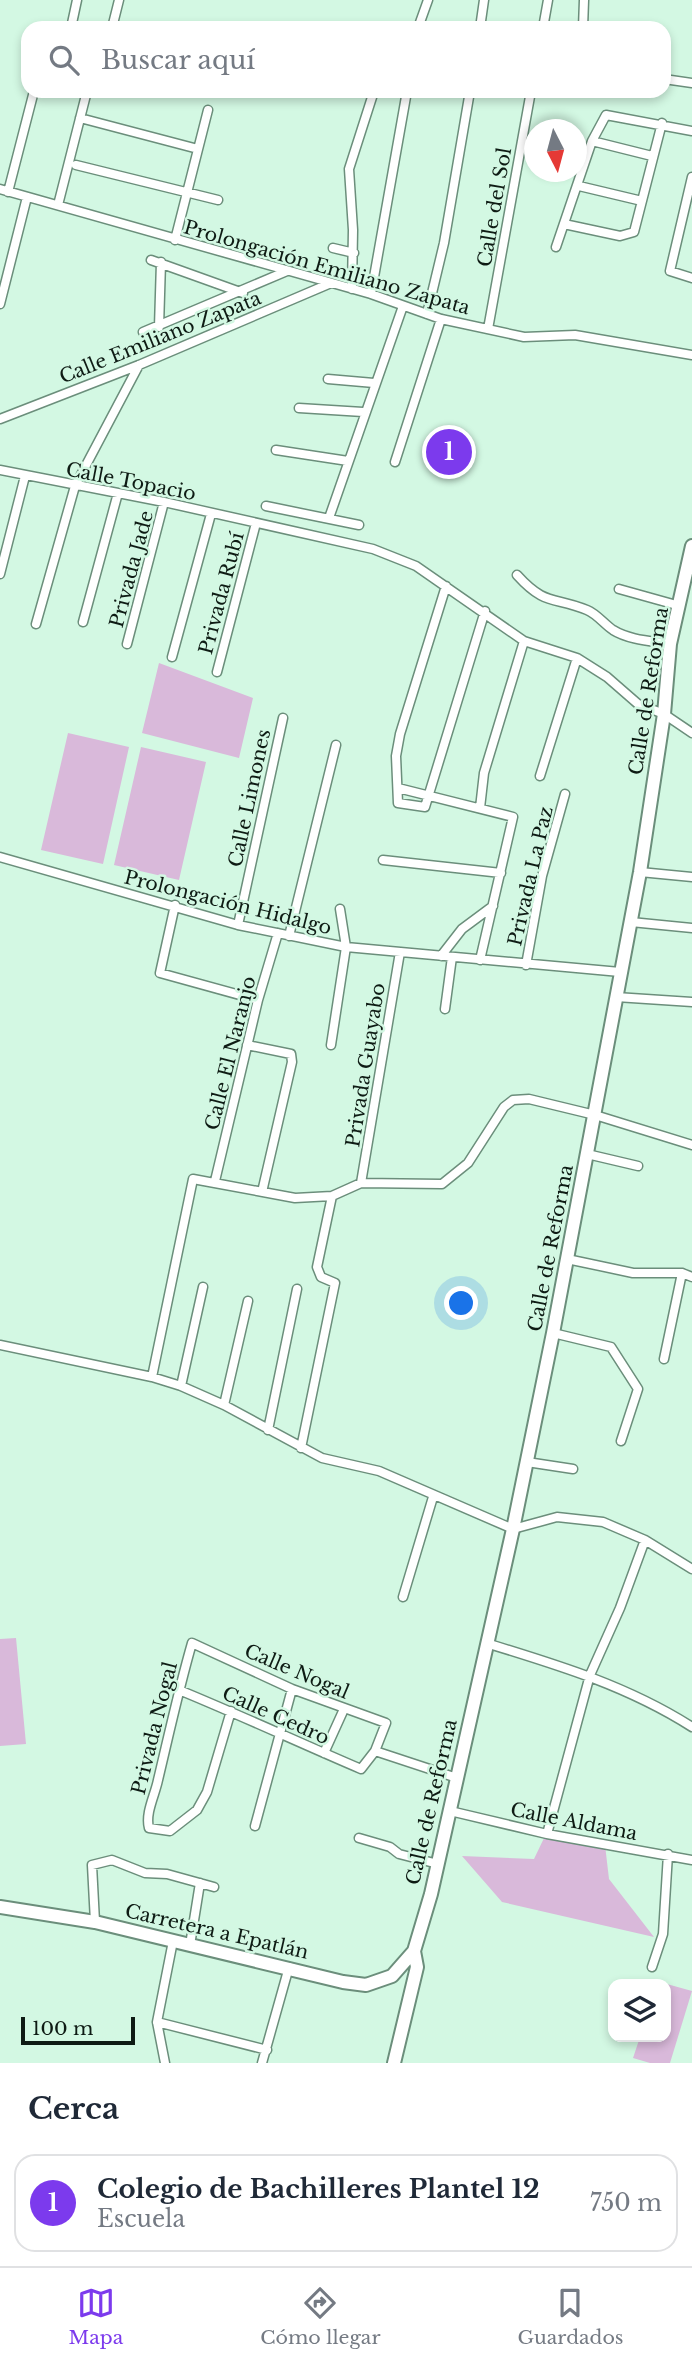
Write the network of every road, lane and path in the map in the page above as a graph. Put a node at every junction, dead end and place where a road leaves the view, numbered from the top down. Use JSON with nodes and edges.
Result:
{"nodes":[{"id":1,"x":77,"y":0,"type":"edge"},
{"id":2,"x":119,"y":0,"type":"edge"},
{"id":3,"x":428,"y":0,"type":"edge"},
{"id":4,"x":484,"y":0,"type":"edge"},
{"id":5,"x":548,"y":0,"type":"edge"},
{"id":6,"x":584,"y":0,"type":"edge"},
{"id":7,"x":72,"y":21,"type":"edge"},
{"id":8,"x":114,"y":21,"type":"edge"},
{"id":9,"x":420,"y":21,"type":"edge"},
{"id":10,"x":481,"y":21,"type":"edge"},
{"id":11,"x":544,"y":21,"type":"edge"},
{"id":12,"x":583,"y":21,"type":"edge"},
{"id":13,"x":671,"y":80,"type":"edge"},
{"id":14,"x":692,"y":83,"type":"edge"},
{"id":15,"x":32,"y":98,"type":"edge"},
{"id":16,"x":85,"y":98,"type":"edge"},
{"id":17,"x":372,"y":98,"type":"edge"},
{"id":18,"x":406,"y":98,"type":"edge"},
{"id":19,"x":469,"y":98,"type":"edge"},
{"id":20,"x":530,"y":98,"type":"edge"},
{"id":21,"x":208,"y":110,"type":"dead end"},
{"id":22,"x":80,"y":118,"type":"junction"},
{"id":23,"x":662,"y":123,"type":"junction"},
{"id":24,"x":692,"y":131,"type":"edge"},
{"id":25,"x":592,"y":141,"type":"junction"},
{"id":26,"x":198,"y":149,"type":"junction"},
{"id":27,"x":652,"y":156,"type":"junction"},
{"id":28,"x":76,"y":164,"type":"dead end"},
{"id":29,"x":692,"y":177,"type":"edge"},
{"id":30,"x":579,"y":186,"type":"junction"},
{"id":31,"x":4,"y":190,"type":"edge"},
{"id":32,"x":187,"y":193,"type":"junction"},
{"id":33,"x":27,"y":197,"type":"junction"},
{"id":34,"x":218,"y":201,"type":"dead end"},
{"id":35,"x":642,"y":201,"type":"junction"},
{"id":36,"x":58,"y":205,"type":"junction"},
{"id":37,"x":564,"y":224,"type":"junction"},
{"id":38,"x":175,"y":240,"type":"junction"},
{"id":39,"x":556,"y":247,"type":"dead end"},
{"id":40,"x":333,"y":248,"type":"dead end"},
{"id":41,"x":354,"y":253,"type":"junction"},
{"id":42,"x":151,"y":260,"type":"dead end"},
{"id":43,"x":161,"y":262,"type":"junction"},
{"id":44,"x":287,"y":271,"type":"junction"},
{"id":45,"x":692,"y":278,"type":"edge"},
{"id":46,"x":331,"y":283,"type":"junction"},
{"id":47,"x":352,"y":289,"type":"junction"},
{"id":48,"x":243,"y":293,"type":"junction"},
{"id":49,"x":371,"y":294,"type":"junction"},
{"id":50,"x":0,"y":304,"type":"edge"},
{"id":51,"x":403,"y":306,"type":"junction"},
{"id":52,"x":427,"y":314,"type":"junction"},
{"id":53,"x":441,"y":319,"type":"junction"},
{"id":54,"x":159,"y":327,"type":"junction"},
{"id":55,"x":488,"y":329,"type":"junction"},
{"id":56,"x":143,"y":332,"type":"dead end"},
{"id":57,"x":692,"y":355,"type":"edge"},
{"id":58,"x":139,"y":365,"type":"junction"},
{"id":59,"x":328,"y":379,"type":"dead end"},
{"id":60,"x":374,"y":383,"type":"junction"},
{"id":61,"x":299,"y":408,"type":"dead end"},
{"id":62,"x":363,"y":412,"type":"junction"},
{"id":63,"x":0,"y":419,"type":"edge"},
{"id":64,"x":276,"y":450,"type":"dead end"},
{"id":65,"x":348,"y":461,"type":"junction"},
{"id":66,"x":395,"y":462,"type":"dead end"},
{"id":67,"x":0,"y":470,"type":"edge"},
{"id":68,"x":25,"y":476,"type":"junction"},
{"id":69,"x":75,"y":486,"type":"junction"},
{"id":70,"x":118,"y":493,"type":"junction"},
{"id":71,"x":164,"y":502,"type":"junction"},
{"id":72,"x":266,"y":506,"type":"dead end"},
{"id":73,"x":211,"y":514,"type":"junction"},
{"id":74,"x":329,"y":518,"type":"junction"},
{"id":75,"x":256,"y":523,"type":"junction"},
{"id":76,"x":359,"y":525,"type":"dead end"},
{"id":77,"x":692,"y":546,"type":"edge"},
{"id":78,"x":689,"y":573,"type":"edge"},
{"id":79,"x":0,"y":574,"type":"edge"},
{"id":80,"x":517,"y":575,"type":"dead end"},
{"id":81,"x":446,"y":586,"type":"junction"},
{"id":82,"x":619,"y":589,"type":"dead end"},
{"id":83,"x":680,"y":606,"type":"junction"},
{"id":84,"x":485,"y":611,"type":"junction"},
{"id":85,"x":83,"y":622,"type":"dead end"},
{"id":86,"x":36,"y":624,"type":"dead end"},
{"id":87,"x":524,"y":640,"type":"junction"},
{"id":88,"x":127,"y":644,"type":"dead end"},
{"id":89,"x":670,"y":644,"type":"junction"},
{"id":90,"x":172,"y":657,"type":"dead end"},
{"id":91,"x":578,"y":658,"type":"junction"},
{"id":92,"x":217,"y":672,"type":"dead end"},
{"id":93,"x":664,"y":715,"type":"junction"},
{"id":94,"x":282,"y":718,"type":"dead end"},
{"id":95,"x":692,"y":733,"type":"edge"},
{"id":96,"x":336,"y":745,"type":"dead end"},
{"id":97,"x":540,"y":776,"type":"dead end"},
{"id":98,"x":398,"y":788,"type":"junction"},
{"id":99,"x":565,"y":794,"type":"dead end"},
{"id":100,"x":429,"y":797,"type":"junction"},
{"id":101,"x":480,"y":808,"type":"junction"},
{"id":102,"x":0,"y":857,"type":"edge"},
{"id":103,"x":383,"y":860,"type":"dead end"},
{"id":104,"x":640,"y":872,"type":"junction"},
{"id":105,"x":501,"y":873,"type":"junction"},
{"id":106,"x":692,"y":877,"type":"edge"},
{"id":107,"x":175,"y":905,"type":"junction"},
{"id":108,"x":493,"y":906,"type":"junction"},
{"id":109,"x":340,"y":909,"type":"dead end"},
{"id":110,"x":631,"y":922,"type":"junction"},
{"id":111,"x":238,"y":925,"type":"junction"},
{"id":112,"x":692,"y":928,"type":"edge"},
{"id":113,"x":278,"y":933,"type":"junction"},
{"id":114,"x":289,"y":936,"type":"junction"},
{"id":115,"x":346,"y":947,"type":"junction"},
{"id":116,"x":400,"y":952,"type":"junction"},
{"id":117,"x":441,"y":956,"type":"junction"},
{"id":118,"x":452,"y":957,"type":"junction"},
{"id":119,"x":480,"y":960,"type":"junction"},
{"id":120,"x":526,"y":965,"type":"junction"},
{"id":121,"x":620,"y":972,"type":"junction"},
{"id":122,"x":616,"y":996,"type":"junction"},
{"id":123,"x":258,"y":1000,"type":"junction"},
{"id":124,"x":692,"y":1002,"type":"edge"},
{"id":125,"x":445,"y":1009,"type":"dead end"},
{"id":126,"x":247,"y":1045,"type":"junction"},
{"id":127,"x":331,"y":1045,"type":"dead end"},
{"id":128,"x":595,"y":1115,"type":"junction"},
{"id":129,"x":692,"y":1145,"type":"edge"},
{"id":130,"x":587,"y":1154,"type":"junction"},
{"id":131,"x":638,"y":1166,"type":"dead end"},
{"id":132,"x":215,"y":1181,"type":"junction"},
{"id":133,"x":361,"y":1183,"type":"junction"},
{"id":134,"x":262,"y":1192,"type":"junction"},
{"id":135,"x":332,"y":1196,"type":"junction"},
{"id":136,"x":567,"y":1259,"type":"junction"},
{"id":137,"x":682,"y":1273,"type":"junction"},
{"id":138,"x":692,"y":1277,"type":"edge"},
{"id":139,"x":203,"y":1287,"type":"dead end"},
{"id":140,"x":297,"y":1289,"type":"dead end"},
{"id":141,"x":248,"y":1301,"type":"dead end"},
{"id":142,"x":553,"y":1333,"type":"junction"},
{"id":143,"x":0,"y":1345,"type":"edge"},
{"id":144,"x":664,"y":1359,"type":"dead end"},
{"id":145,"x":152,"y":1377,"type":"junction"},
{"id":146,"x":181,"y":1386,"type":"junction"},
{"id":147,"x":224,"y":1405,"type":"junction"},
{"id":148,"x":268,"y":1430,"type":"junction"},
{"id":149,"x":621,"y":1441,"type":"dead end"},
{"id":150,"x":301,"y":1448,"type":"junction"},
{"id":151,"x":527,"y":1462,"type":"junction"},
{"id":152,"x":573,"y":1469,"type":"dead end"},
{"id":153,"x":433,"y":1497,"type":"junction"},
{"id":154,"x":513,"y":1529,"type":"junction"},
{"id":155,"x":645,"y":1540,"type":"junction"},
{"id":156,"x":692,"y":1569,"type":"edge"},
{"id":157,"x":403,"y":1597,"type":"dead end"},
{"id":158,"x":486,"y":1643,"type":"junction"},
{"id":159,"x":198,"y":1644,"type":"joint"},
{"id":160,"x":590,"y":1675,"type":"junction"},
{"id":161,"x":292,"y":1689,"type":"junction"},
{"id":162,"x":179,"y":1690,"type":"junction"},
{"id":163,"x":344,"y":1709,"type":"junction"},
{"id":164,"x":231,"y":1711,"type":"junction"},
{"id":165,"x":692,"y":1727,"type":"edge"},
{"id":166,"x":279,"y":1735,"type":"junction"},
{"id":167,"x":376,"y":1751,"type":"junction"},
{"id":168,"x":324,"y":1753,"type":"junction"},
{"id":169,"x":457,"y":1778,"type":"junction"},
{"id":170,"x":450,"y":1811,"type":"junction"},
{"id":171,"x":255,"y":1826,"type":"dead end"},
{"id":172,"x":547,"y":1834,"type":"junction"},
{"id":173,"x":359,"y":1838,"type":"dead end"},
{"id":174,"x":668,"y":1854,"type":"junction"},
{"id":175,"x":692,"y":1860,"type":"edge"},
{"id":176,"x":438,"y":1864,"type":"junction"},
{"id":177,"x":200,"y":1883,"type":"junction"},
{"id":178,"x":214,"y":1887,"type":"dead end"},
{"id":179,"x":0,"y":1907,"type":"edge"},
{"id":180,"x":95,"y":1922,"type":"junction"},
{"id":181,"x":173,"y":1941,"type":"junction"},
{"id":182,"x":190,"y":1945,"type":"junction"},
{"id":183,"x":414,"y":1951,"type":"junction"},
{"id":184,"x":652,"y":1967,"type":"dead end"},
{"id":185,"x":289,"y":1968,"type":"junction"},
{"id":186,"x":157,"y":2022,"type":"junction"},
{"id":187,"x":267,"y":2050,"type":"junction"},
{"id":188,"x":165,"y":2063,"type":"edge"},
{"id":189,"x":262,"y":2063,"type":"edge"},
{"id":190,"x":394,"y":2063,"type":"edge"}],
"edges":[{"from":1,"to":7,"type":"street"},
{"from":2,"to":8,"type":"street"},
{"from":3,"to":9,"type":"street"},
{"from":4,"to":10,"type":"street"},
{"from":5,"to":11,"type":"street"},
{"from":6,"to":12,"type":"street"},
{"from":13,"to":14,"type":"street"},
{"from":15,"to":31,"type":"street"},
{"from":16,"to":22,"type":"street"},
{"from":17,"to":41,"type":"street"},
{"from":18,"to":49,"type":"street"},
{"from":19,"to":52,"type":"street"},
{"from":20,"to":55,"type":"street","name":"Calle del Sol"},
{"from":21,"to":26,"type":"street"},
{"from":22,"to":26,"type":"street"},
{"from":22,"to":36,"type":"street"},
{"from":23,"to":24,"type":"street"},
{"from":23,"to":25,"type":"street"},
{"from":23,"to":27,"type":"street"},
{"from":25,"to":27,"type":"street"},
{"from":25,"to":30,"type":"street"},
{"from":26,"to":32,"type":"street"},
{"from":27,"to":35,"type":"street"},
{"from":28,"to":32,"type":"street"},
{"from":29,"to":45,"type":"street"},
{"from":30,"to":35,"type":"street"},
{"from":30,"to":37,"type":"street"},
{"from":31,"to":33,"type":"street","name":"Prolongación Emiliano Zapata"},
{"from":32,"to":34,"type":"street"},
{"from":32,"to":38,"type":"street"},
{"from":33,"to":36,"type":"street","name":"Prolongación Emiliano Zapata"},
{"from":33,"to":50,"type":"street"},
{"from":35,"to":37,"type":"street"},
{"from":36,"to":38,"type":"street","name":"Prolongación Emiliano Zapata"},
{"from":37,"to":39,"type":"street"},
{"from":38,"to":44,"type":"street","name":"Prolongación Emiliano Zapata"},
{"from":40,"to":41,"type":"street"},
{"from":41,"to":47,"type":"street"},
{"from":42,"to":43,"type":"street"},
{"from":43,"to":48,"type":"street"},
{"from":43,"to":54,"type":"street"},
{"from":44,"to":46,"type":"street","name":"Prolongación Emiliano Zapata"},
{"from":44,"to":48,"type":"street"},
{"from":46,"to":47,"type":"street","name":"Prolongación Emiliano Zapata"},
{"from":46,"to":58,"type":"street","name":"Calle Emiliano Zapata"},
{"from":47,"to":49,"type":"street","name":"Prolongación Emiliano Zapata"},
{"from":48,"to":54,"type":"street"},
{"from":49,"to":51,"type":"street","name":"Prolongación Emiliano Zapata"},
{"from":51,"to":52,"type":"street","name":"Prolongación Emiliano Zapata"},
{"from":51,"to":60,"type":"street"},
{"from":52,"to":53,"type":"street","name":"Prolongación Emiliano Zapata"},
{"from":53,"to":55,"type":"street","name":"Prolongación Emiliano Zapata"},
{"from":53,"to":66,"type":"street"},
{"from":54,"to":56,"type":"street"},
{"from":55,"to":57,"type":"street","name":"Prolongación Emiliano Zapata"},
{"from":58,"to":63,"type":"street","name":"Calle Emiliano Zapata"},
{"from":58,"to":69,"type":"street"},
{"from":59,"to":60,"type":"street"},
{"from":60,"to":62,"type":"street"},
{"from":61,"to":62,"type":"street"},
{"from":62,"to":65,"type":"street"},
{"from":64,"to":65,"type":"street"},
{"from":65,"to":74,"type":"street"},
{"from":67,"to":68,"type":"street","name":"Calle Topacio"},
{"from":68,"to":69,"type":"street","name":"Calle Topacio"},
{"from":68,"to":79,"type":"street"},
{"from":69,"to":70,"type":"street","name":"Calle Topacio"},
{"from":69,"to":86,"type":"street"},
{"from":70,"to":71,"type":"street","name":"Calle Topacio"},
{"from":70,"to":85,"type":"street"},
{"from":71,"to":73,"type":"street","name":"Calle Topacio"},
{"from":71,"to":88,"type":"street","name":"Privada Jade"},
{"from":72,"to":74,"type":"street"},
{"from":73,"to":75,"type":"street","name":"Calle Topacio"},
{"from":73,"to":90,"type":"street"},
{"from":74,"to":76,"type":"street"},
{"from":75,"to":81,"type":"street","name":"Calle Topacio"},
{"from":75,"to":92,"type":"street","name":"Privada Rubí"},
{"from":77,"to":78,"type":"main road","name":"Calle de Reforma"},
{"from":78,"to":83,"type":"main road","name":"Calle de Reforma"},
{"from":80,"to":89,"type":"street"},
{"from":81,"to":84,"type":"street","name":"Calle Topacio"},
{"from":81,"to":98,"type":"street"},
{"from":82,"to":83,"type":"street"},
{"from":83,"to":89,"type":"main road","name":"Calle de Reforma"},
{"from":84,"to":87,"type":"street","name":"Calle Topacio"},
{"from":84,"to":100,"type":"street"},
{"from":87,"to":91,"type":"street","name":"Calle Topacio"},
{"from":87,"to":101,"type":"street"},
{"from":89,"to":93,"type":"main road","name":"Calle de Reforma"},
{"from":91,"to":93,"type":"street","name":"Calle Topacio"},
{"from":91,"to":97,"type":"street"},
{"from":93,"to":95,"type":"street","name":"Calle Topacio"},
{"from":93,"to":104,"type":"main road","name":"Calle de Reforma"},
{"from":94,"to":111,"type":"street","name":"Calle Limones"},
{"from":96,"to":114,"type":"street"},
{"from":98,"to":100,"type":"street"},
{"from":98,"to":100,"type":"street"},
{"from":99,"to":120,"type":"street","name":"Privada La Paz"},
{"from":100,"to":101,"type":"street"},
{"from":101,"to":105,"type":"street"},
{"from":102,"to":107,"type":"street","name":"Prolongación Hidalgo"},
{"from":103,"to":105,"type":"street"},
{"from":104,"to":106,"type":"street"},
{"from":104,"to":110,"type":"main road","name":"Calle de Reforma"},
{"from":105,"to":108,"type":"street"},
{"from":107,"to":111,"type":"street","name":"Prolongación Hidalgo"},
{"from":107,"to":123,"type":"street"},
{"from":108,"to":117,"type":"street"},
{"from":108,"to":119,"type":"street"},
{"from":109,"to":115,"type":"street"},
{"from":110,"to":112,"type":"street"},
{"from":110,"to":121,"type":"main road","name":"Calle de Reforma"},
{"from":111,"to":113,"type":"street","name":"Prolongación Hidalgo"},
{"from":113,"to":114,"type":"street","name":"Prolongación Hidalgo"},
{"from":113,"to":123,"type":"street","name":"Calle El Naranjo"},
{"from":114,"to":115,"type":"street","name":"Prolongación Hidalgo"},
{"from":115,"to":116,"type":"street","name":"Prolongación Hidalgo"},
{"from":115,"to":127,"type":"street"},
{"from":116,"to":117,"type":"street","name":"Prolongación Hidalgo"},
{"from":116,"to":133,"type":"street","name":"Privada Guayabo"},
{"from":117,"to":118,"type":"street","name":"Prolongación Hidalgo"},
{"from":118,"to":119,"type":"street","name":"Prolongación Hidalgo"},
{"from":118,"to":125,"type":"street"},
{"from":119,"to":120,"type":"street","name":"Prolongación Hidalgo"},
{"from":120,"to":121,"type":"street","name":"Prolongación Hidalgo"},
{"from":121,"to":122,"type":"main road","name":"Calle de Reforma"},
{"from":122,"to":124,"type":"street"},
{"from":122,"to":128,"type":"main road","name":"Calle de Reforma"},
{"from":123,"to":126,"type":"street","name":"Calle El Naranjo"},
{"from":126,"to":132,"type":"street","name":"Calle El Naranjo"},
{"from":126,"to":134,"type":"street"},
{"from":128,"to":129,"type":"street"},
{"from":128,"to":130,"type":"main road","name":"Calle de Reforma"},
{"from":128,"to":133,"type":"street"},
{"from":130,"to":131,"type":"street"},
{"from":130,"to":136,"type":"main road","name":"Calle de Reforma"},
{"from":132,"to":134,"type":"street"},
{"from":132,"to":145,"type":"street"},
{"from":133,"to":135,"type":"street"},
{"from":134,"to":135,"type":"street"},
{"from":135,"to":150,"type":"street"},
{"from":136,"to":137,"type":"street"},
{"from":136,"to":142,"type":"main road","name":"Calle de Reforma"},
{"from":137,"to":138,"type":"street"},
{"from":137,"to":144,"type":"street"},
{"from":139,"to":146,"type":"street"},
{"from":140,"to":148,"type":"street"},
{"from":141,"to":147,"type":"street"},
{"from":142,"to":149,"type":"street"},
{"from":142,"to":151,"type":"main road","name":"Calle de Reforma"},
{"from":143,"to":145,"type":"street"},
{"from":145,"to":146,"type":"street"},
{"from":146,"to":147,"type":"street"},
{"from":147,"to":148,"type":"street"},
{"from":148,"to":150,"type":"street"},
{"from":150,"to":153,"type":"street"},
{"from":151,"to":152,"type":"street"},
{"from":151,"to":154,"type":"main road","name":"Calle de Reforma"},
{"from":153,"to":154,"type":"street"},
{"from":153,"to":157,"type":"street"},
{"from":154,"to":155,"type":"street"},
{"from":154,"to":158,"type":"main road","name":"Calle de Reforma"},
{"from":155,"to":156,"type":"street"},
{"from":155,"to":160,"type":"street"},
{"from":158,"to":160,"type":"street"},
{"from":158,"to":169,"type":"main road","name":"Calle de Reforma"},
{"from":159,"to":161,"type":"street","name":"Calle Nogal"},
{"from":159,"to":162,"type":"street","name":"Privada Nogal"},
{"from":160,"to":165,"type":"street"},
{"from":160,"to":172,"type":"street"},
{"from":161,"to":163,"type":"street","name":"Calle Nogal"},
{"from":161,"to":166,"type":"street"},
{"from":162,"to":164,"type":"street","name":"Calle Cedro"},
{"from":162,"to":164,"type":"street","name":"Privada Nogal"},
{"from":163,"to":167,"type":"street","name":"Calle Nogal"},
{"from":163,"to":168,"type":"street"},
{"from":164,"to":166,"type":"street","name":"Calle Cedro"},
{"from":166,"to":168,"type":"street","name":"Calle Cedro"},
{"from":166,"to":171,"type":"street"},
{"from":167,"to":168,"type":"street","name":"Calle Cedro"},
{"from":167,"to":169,"type":"street"},
{"from":169,"to":170,"type":"main road","name":"Calle de Reforma"},
{"from":170,"to":172,"type":"street","name":"Calle Aldama"},
{"from":170,"to":176,"type":"main road","name":"Calle de Reforma"},
{"from":172,"to":174,"type":"street","name":"Calle Aldama"},
{"from":173,"to":176,"type":"street"},
{"from":174,"to":175,"type":"street","name":"Calle Aldama"},
{"from":174,"to":184,"type":"street"},
{"from":176,"to":183,"type":"main road","name":"Calle de Reforma"},
{"from":177,"to":178,"type":"street"},
{"from":177,"to":180,"type":"street"},
{"from":177,"to":182,"type":"street"},
{"from":179,"to":180,"type":"main road","name":"Carretera a Epatlán"},
{"from":180,"to":181,"type":"main road","name":"Carretera a Epatlán"},
{"from":181,"to":182,"type":"main road","name":"Carretera a Epatlán"},
{"from":181,"to":186,"type":"street"},
{"from":182,"to":185,"type":"main road","name":"Carretera a Epatlán"},
{"from":183,"to":185,"type":"main road","name":"Carretera a Epatlán"},
{"from":183,"to":190,"type":"main road"},
{"from":185,"to":187,"type":"street"},
{"from":186,"to":187,"type":"street"},
{"from":186,"to":188,"type":"street"},
{"from":187,"to":189,"type":"street"}]}
